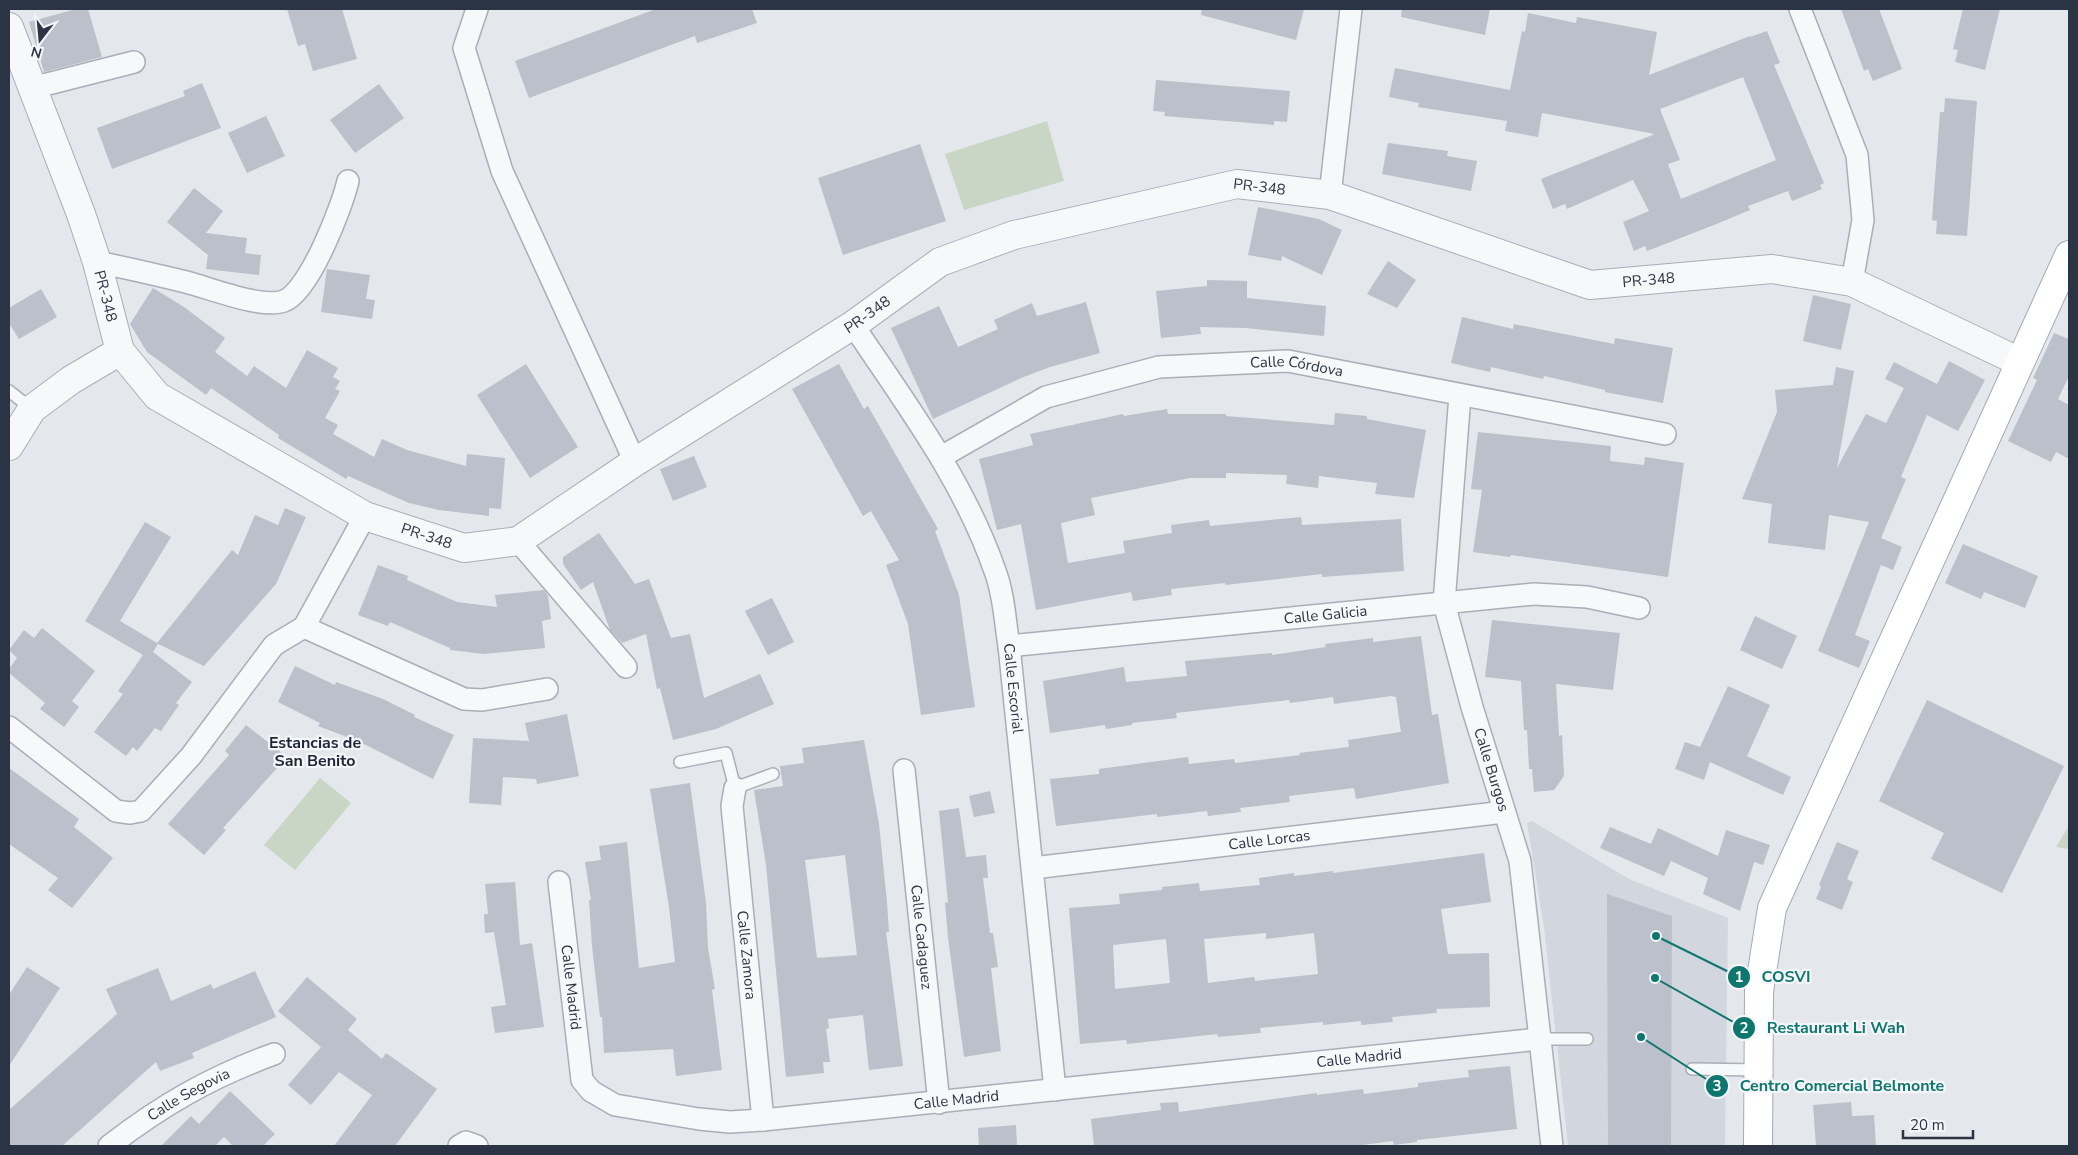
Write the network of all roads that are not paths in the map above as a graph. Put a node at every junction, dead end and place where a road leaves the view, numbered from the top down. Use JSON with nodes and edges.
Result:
{"nodes":[{"id":1,"x":477,"y":9,"type":"edge"},
{"id":2,"x":1351,"y":9,"type":"edge"},
{"id":3,"x":1800,"y":9,"type":"edge"},
{"id":4,"x":9,"y":27,"type":"edge"},
{"id":5,"x":134,"y":62,"type":"dead end"},
{"id":6,"x":32,"y":88,"type":"junction"},
{"id":7,"x":348,"y":182,"type":"dead end"},
{"id":8,"x":1330,"y":195,"type":"junction"},
{"id":9,"x":2069,"y":255,"type":"edge"},
{"id":10,"x":97,"y":262,"type":"junction"},
{"id":11,"x":1852,"y":282,"type":"junction"},
{"id":12,"x":853,"y":325,"type":"junction"},
{"id":13,"x":120,"y":350,"type":"junction"},
{"id":14,"x":2020,"y":362,"type":"junction"},
{"id":15,"x":9,"y":391,"type":"edge"},
{"id":16,"x":1460,"y":394,"type":"junction"},
{"id":17,"x":32,"y":408,"type":"junction"},
{"id":18,"x":1666,"y":434,"type":"dead end"},
{"id":19,"x":9,"y":446,"type":"edge"},
{"id":20,"x":941,"y":457,"type":"junction"},
{"id":21,"x":635,"y":462,"type":"junction"},
{"id":22,"x":365,"y":516,"type":"junction"},
{"id":23,"x":518,"y":541,"type":"junction"},
{"id":24,"x":1444,"y":603,"type":"junction"},
{"id":25,"x":1639,"y":608,"type":"dead end"},
{"id":26,"x":304,"y":627,"type":"junction"},
{"id":27,"x":1010,"y":646,"type":"junction"},
{"id":28,"x":626,"y":666,"type":"dead end"},
{"id":29,"x":547,"y":689,"type":"dead end"},
{"id":30,"x":9,"y":727,"type":"edge"},
{"id":31,"x":680,"y":762,"type":"dead end"},
{"id":32,"x":904,"y":770,"type":"dead end"},
{"id":33,"x":774,"y":774,"type":"dead end"},
{"id":34,"x":735,"y":788,"type":"junction"},
{"id":35,"x":1504,"y":812,"type":"junction"},
{"id":36,"x":1033,"y":868,"type":"junction"},
{"id":37,"x":559,"y":882,"type":"dead end"},
{"id":38,"x":1539,"y":1039,"type":"junction"},
{"id":39,"x":1587,"y":1039,"type":"dead end"},
{"id":40,"x":274,"y":1054,"type":"dead end"},
{"id":41,"x":1692,"y":1069,"type":"dead end"},
{"id":42,"x":1759,"y":1070,"type":"junction"},
{"id":43,"x":1054,"y":1090,"type":"junction"},
{"id":44,"x":939,"y":1103,"type":"junction"},
{"id":45,"x":764,"y":1120,"type":"junction"},
{"id":46,"x":109,"y":1146,"type":"edge"},
{"id":47,"x":459,"y":1146,"type":"edge"},
{"id":48,"x":477,"y":1146,"type":"edge"},
{"id":49,"x":1552,"y":1146,"type":"edge"},
{"id":50,"x":1758,"y":1146,"type":"edge"}],
"edges":[{"from":1,"to":21,"type":"street"},
{"from":2,"to":8,"type":"street"},
{"from":3,"to":11,"type":"street"},
{"from":4,"to":6,"type":"street","name":"PR-348","number":"PR-348"},
{"from":5,"to":6,"type":"street"},
{"from":6,"to":10,"type":"street","name":"PR-348","number":"PR-348"},
{"from":7,"to":10,"type":"street"},
{"from":8,"to":11,"type":"street","name":"PR-348","number":"PR-348"},
{"from":8,"to":12,"type":"street","name":"PR-348","number":"PR-348"},
{"from":9,"to":14,"type":"main road"},
{"from":10,"to":13,"type":"street","name":"PR-348","number":"PR-348"},
{"from":11,"to":14,"type":"street","name":"PR-348","number":"PR-348"},
{"from":12,"to":20,"type":"street","name":"Calle Escorial"},
{"from":12,"to":21,"type":"street","name":"PR-348","number":"PR-348"},
{"from":13,"to":17,"type":"street"},
{"from":13,"to":22,"type":"street","name":"PR-348","number":"PR-348"},
{"from":14,"to":42,"type":"main road"},
{"from":15,"to":17,"type":"lane"},
{"from":16,"to":18,"type":"street","name":"Calle Córdova"},
{"from":16,"to":20,"type":"street","name":"Calle Córdova"},
{"from":16,"to":24,"type":"street","name":"Calle Burgos"},
{"from":17,"to":19,"type":"street"},
{"from":20,"to":27,"type":"street","name":"Calle Escorial"},
{"from":21,"to":23,"type":"street","name":"PR-348","number":"PR-348"},
{"from":22,"to":23,"type":"street","name":"PR-348","number":"PR-348"},
{"from":22,"to":26,"type":"street"},
{"from":23,"to":28,"type":"street"},
{"from":24,"to":25,"type":"street","name":"Calle Galicia"},
{"from":24,"to":27,"type":"street","name":"Calle Galicia"},
{"from":24,"to":35,"type":"street","name":"Calle Burgos"},
{"from":26,"to":29,"type":"street"},
{"from":26,"to":30,"type":"street"},
{"from":27,"to":36,"type":"street","name":"Calle Escorial"},
{"from":31,"to":34,"type":"lane"},
{"from":32,"to":44,"type":"street","name":"Calle Cadaguez"},
{"from":33,"to":34,"type":"lane"},
{"from":34,"to":45,"type":"street","name":"Calle Zamora"},
{"from":35,"to":36,"type":"street","name":"Calle Lorcas"},
{"from":35,"to":38,"type":"street","name":"Calle Burgos"},
{"from":36,"to":43,"type":"street","name":"Calle Escorial"},
{"from":37,"to":45,"type":"street","name":"Calle Madrid"},
{"from":38,"to":39,"type":"lane"},
{"from":38,"to":43,"type":"street","name":"Calle Madrid"},
{"from":38,"to":49,"type":"street","name":"Calle Burgos"},
{"from":40,"to":46,"type":"street","name":"Calle Segovia"},
{"from":41,"to":42,"type":"lane"},
{"from":42,"to":50,"type":"main road"},
{"from":43,"to":44,"type":"street","name":"Calle Madrid"},
{"from":44,"to":45,"type":"street","name":"Calle Madrid"},
{"from":47,"to":48,"type":"street"}]}
